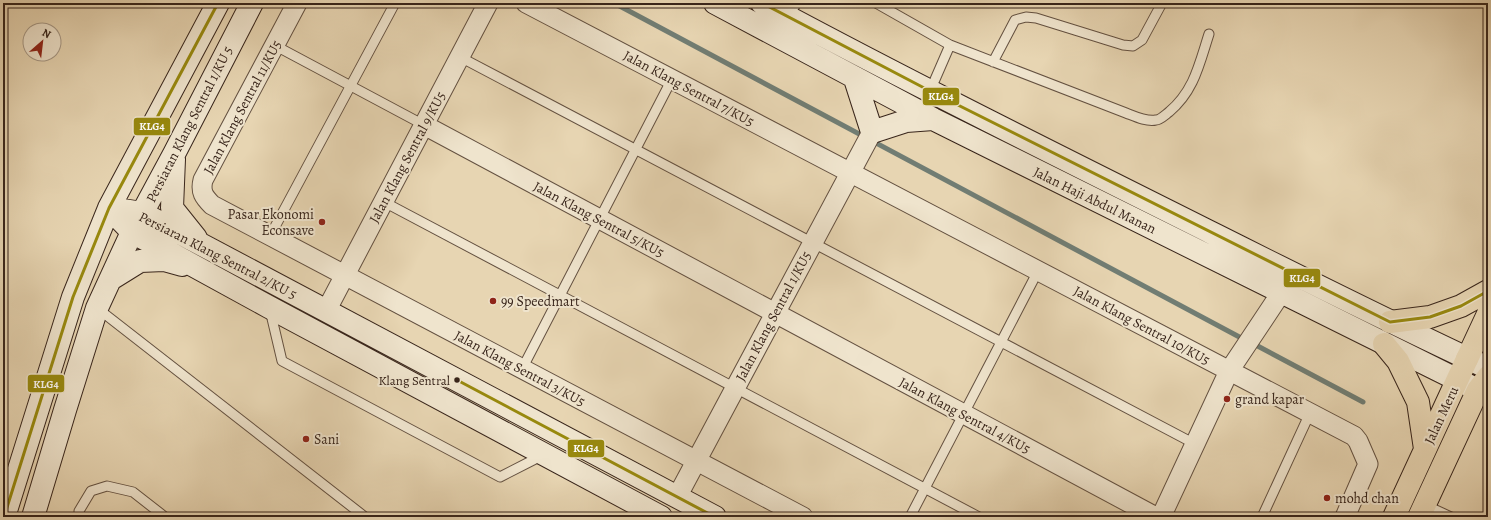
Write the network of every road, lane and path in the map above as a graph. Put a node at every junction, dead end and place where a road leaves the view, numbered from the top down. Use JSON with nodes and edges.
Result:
{"nodes":[{"id":1,"x":218,"y":3,"type":"edge"},
{"id":2,"x":252,"y":3,"type":"edge"},
{"id":3,"x":297,"y":3,"type":"edge"},
{"id":4,"x":395,"y":3,"type":"edge"},
{"id":5,"x":488,"y":3,"type":"edge"},
{"id":6,"x":526,"y":3,"type":"edge"},
{"id":7,"x":716,"y":3,"type":"edge"},
{"id":8,"x":762,"y":3,"type":"edge"},
{"id":9,"x":876,"y":3,"type":"edge"},
{"id":10,"x":1162,"y":3,"type":"edge"},
{"id":11,"x":792,"y":10,"type":"edge"},
{"id":12,"x":1209,"y":34,"type":"dead end"},
{"id":13,"x":274,"y":45,"type":"junction"},
{"id":14,"x":950,"y":45,"type":"junction"},
{"id":15,"x":460,"y":57,"type":"junction"},
{"id":16,"x":993,"y":62,"type":"junction"},
{"id":17,"x":672,"y":79,"type":"junction"},
{"id":18,"x":855,"y":79,"type":"junction"},
{"id":19,"x":351,"y":86,"type":"junction"},
{"id":20,"x":930,"y":91,"type":"junction"},
{"id":21,"x":933,"y":119,"type":"junction"},
{"id":22,"x":424,"y":125,"type":"junction"},
{"id":23,"x":872,"y":132,"type":"junction"},
{"id":24,"x":636,"y":149,"type":"junction"},
{"id":25,"x":174,"y":154,"type":"junction"},
{"id":26,"x":851,"y":172,"type":"junction"},
{"id":27,"x":384,"y":202,"type":"junction"},
{"id":28,"x":109,"y":208,"type":"junction"},
{"id":29,"x":600,"y":219,"type":"junction"},
{"id":30,"x":137,"y":222,"type":"junction"},
{"id":31,"x":270,"y":236,"type":"junction"},
{"id":32,"x":813,"y":243,"type":"junction"},
{"id":33,"x":204,"y":246,"type":"junction"},
{"id":34,"x":200,"y":270,"type":"junction"},
{"id":35,"x":1038,"y":271,"type":"junction"},
{"id":36,"x":345,"y":275,"type":"junction"},
{"id":37,"x":111,"y":279,"type":"junction"},
{"id":38,"x":1488,"y":291,"type":"edge"},
{"id":39,"x":1281,"y":293,"type":"junction"},
{"id":40,"x":560,"y":295,"type":"junction"},
{"id":41,"x":269,"y":307,"type":"junction"},
{"id":42,"x":97,"y":308,"type":"junction"},
{"id":43,"x":326,"y":311,"type":"junction"},
{"id":44,"x":775,"y":313,"type":"junction"},
{"id":45,"x":1488,"y":314,"type":"edge"},
{"id":46,"x":1390,"y":322,"type":"junction"},
{"id":47,"x":1001,"y":342,"type":"junction"},
{"id":48,"x":1384,"y":344,"type":"junction"},
{"id":49,"x":1467,"y":359,"type":"junction"},
{"id":50,"x":1488,"y":368,"type":"edge"},
{"id":51,"x":522,"y":369,"type":"junction"},
{"id":52,"x":1229,"y":371,"type":"junction"},
{"id":53,"x":1457,"y":381,"type":"junction"},
{"id":54,"x":1483,"y":384,"type":"edge"},
{"id":55,"x":735,"y":388,"type":"junction"},
{"id":56,"x":1310,"y":413,"type":"junction"},
{"id":57,"x":964,"y":414,"type":"junction"},
{"id":58,"x":1195,"y":444,"type":"junction"},
{"id":59,"x":1425,"y":449,"type":"junction"},
{"id":60,"x":544,"y":454,"type":"junction"},
{"id":61,"x":696,"y":461,"type":"junction"},
{"id":62,"x":925,"y":489,"type":"junction"},
{"id":63,"x":677,"y":497,"type":"junction"},
{"id":64,"x":1422,"y":511,"type":"edge"},
{"id":65,"x":4,"y":517,"type":"edge"},
{"id":66,"x":33,"y":517,"type":"edge"},
{"id":67,"x":79,"y":517,"type":"edge"},
{"id":68,"x":165,"y":517,"type":"edge"},
{"id":69,"x":366,"y":517,"type":"edge"},
{"id":70,"x":661,"y":517,"type":"edge"},
{"id":71,"x":715,"y":517,"type":"edge"},
{"id":72,"x":803,"y":517,"type":"edge"},
{"id":73,"x":910,"y":517,"type":"edge"},
{"id":74,"x":979,"y":517,"type":"edge"},
{"id":75,"x":1156,"y":517,"type":"edge"},
{"id":76,"x":1161,"y":517,"type":"edge"},
{"id":77,"x":1262,"y":517,"type":"edge"},
{"id":78,"x":1345,"y":517,"type":"edge"},
{"id":79,"x":1394,"y":517,"type":"edge"},
{"id":80,"x":1451,"y":517,"type":"edge"}],
"edges":[{"from":1,"to":28,"type":"street"},
{"from":2,"to":25,"type":"street","name":"Persiaran Klang Sentral 1/KU 5"},
{"from":3,"to":13,"type":"street","name":"Jalan Klang Sentral 11/KU5"},
{"from":4,"to":19,"type":"lane"},
{"from":5,"to":15,"type":"street","name":"Jalan Klang Sentral 9/KU5"},
{"from":6,"to":17,"type":"street","name":"Jalan Klang Sentral 7/KU5"},
{"from":7,"to":18,"type":"street","name":"Jalan Haji Abdul Manan"},
{"from":8,"to":11,"type":"street","name":"Jalan Haji Abdul Manan"},
{"from":9,"to":14,"type":"lane"},
{"from":10,"to":16,"type":"lane"},
{"from":11,"to":20,"type":"street","name":"Jalan Haji Abdul Manan"},
{"from":12,"to":16,"type":"lane"},
{"from":13,"to":19,"type":"lane"},
{"from":13,"to":31,"type":"street","name":"Jalan Klang Sentral 11/KU5"},
{"from":14,"to":16,"type":"lane"},
{"from":14,"to":20,"type":"lane"},
{"from":15,"to":22,"type":"street","name":"Jalan Klang Sentral 9/KU5"},
{"from":15,"to":24,"type":"lane"},
{"from":17,"to":24,"type":"lane"},
{"from":17,"to":26,"type":"street","name":"Jalan Klang Sentral 7/KU5"},
{"from":18,"to":21,"type":"street","name":"Jalan Haji Abdul Manan"},
{"from":18,"to":23,"type":"street"},
{"from":19,"to":22,"type":"lane"},
{"from":19,"to":31,"type":"lane"},
{"from":20,"to":46,"type":"street","name":"Jalan Haji Abdul Manan"},
{"from":21,"to":23,"type":"street"},
{"from":21,"to":39,"type":"street","name":"Jalan Haji Abdul Manan"},
{"from":22,"to":27,"type":"street","name":"Jalan Klang Sentral 9/KU5"},
{"from":22,"to":29,"type":"street","name":"Jalan Klang Sentral 5/KU5"},
{"from":23,"to":26,"type":"street","name":"Jalan Klang Sentral 1/KU5"},
{"from":24,"to":29,"type":"lane"},
{"from":24,"to":32,"type":"lane"},
{"from":25,"to":30,"type":"street","name":"Persiaran Klang Sentral 1/KU 5"},
{"from":25,"to":33,"type":"street"},
{"from":26,"to":32,"type":"street","name":"Jalan Klang Sentral 1/KU5"},
{"from":26,"to":35,"type":"street","name":"Jalan Klang Sentral 10/KU5"},
{"from":27,"to":36,"type":"street","name":"Jalan Klang Sentral 9/KU5"},
{"from":27,"to":40,"type":"lane"},
{"from":28,"to":30,"type":"street","name":"Persiaran Klang Sentral 2/KU 5"},
{"from":28,"to":65,"type":"street"},
{"from":29,"to":40,"type":"lane"},
{"from":29,"to":44,"type":"street","name":"Jalan Klang Sentral 5/KU5"},
{"from":30,"to":33,"type":"street","name":"Persiaran Klang Sentral 2/KU 5"},
{"from":30,"to":34,"type":"street","name":"Persiaran Klang Sentral 2/KU 5"},
{"from":30,"to":37,"type":"street","name":"Persiaran Klang Sentral 1/KU 5"},
{"from":31,"to":36,"type":"street","name":"Jalan Klang Sentral 11/KU5"},
{"from":32,"to":44,"type":"street","name":"Jalan Klang Sentral 1/KU5"},
{"from":32,"to":47,"type":"lane"},
{"from":33,"to":43,"type":"street","name":"Persiaran Klang Sentral 2/KU 5"},
{"from":34,"to":37,"type":"street"},
{"from":34,"to":41,"type":"street","name":"Persiaran Klang Sentral 2/KU 5"},
{"from":35,"to":47,"type":"lane"},
{"from":35,"to":52,"type":"street","name":"Jalan Klang Sentral 10/KU5"},
{"from":36,"to":43,"type":"street","name":"Jalan Klang Sentral 9/KU5"},
{"from":36,"to":51,"type":"street","name":"Jalan Klang Sentral 3/KU5"},
{"from":37,"to":42,"type":"street","name":"Persiaran Klang Sentral 1/KU 5"},
{"from":38,"to":46,"type":"main road"},
{"from":39,"to":48,"type":"street","name":"Jalan Haji Abdul Manan"},
{"from":39,"to":52,"type":"street"},
{"from":40,"to":51,"type":"lane"},
{"from":40,"to":55,"type":"lane"},
{"from":41,"to":60,"type":"street","name":"Persiaran Klang Sentral 2/KU 5"},
{"from":41,"to":60,"type":"lane"},
{"from":42,"to":66,"type":"street","name":"Persiaran Klang Sentral 1/KU 5"},
{"from":42,"to":69,"type":"lane"},
{"from":43,"to":63,"type":"street","name":"Persiaran Klang Sentral 2/KU 5"},
{"from":44,"to":55,"type":"street","name":"Jalan Klang Sentral 1/KU5"},
{"from":44,"to":57,"type":"street","name":"Jalan Klang Sentral 4/KU5"},
{"from":45,"to":49,"type":"main road","name":"Jalan Meru"},
{"from":46,"to":49,"type":"street","name":"Jalan Haji Abdul Manan"},
{"from":47,"to":57,"type":"lane"},
{"from":47,"to":58,"type":"lane"},
{"from":48,"to":53,"type":"street","name":"Jalan Haji Abdul Manan"},
{"from":48,"to":59,"type":"main road"},
{"from":49,"to":50,"type":"street","name":"Jalan Haji Abdul Manan"},
{"from":49,"to":53,"type":"main road","name":"Jalan Meru"},
{"from":51,"to":61,"type":"street","name":"Jalan Klang Sentral 3/KU5"},
{"from":52,"to":56,"type":"street","name":"Jalan Klang Sentral 10/KU5"},
{"from":52,"to":58,"type":"street"},
{"from":53,"to":54,"type":"street","name":"Jalan Haji Abdul Manan"},
{"from":53,"to":59,"type":"main road","name":"Jalan Meru"},
{"from":54,"to":64,"type":"main road","name":"Jalan Meru"},
{"from":55,"to":61,"type":"street","name":"Jalan Klang Sentral 1/KU5"},
{"from":55,"to":62,"type":"lane"},
{"from":56,"to":77,"type":"lane"},
{"from":56,"to":78,"type":"street","name":"Jalan Klang Sentral 10/KU5"},
{"from":57,"to":62,"type":"lane"},
{"from":57,"to":75,"type":"street","name":"Jalan Klang Sentral 4/KU5"},
{"from":58,"to":76,"type":"street"},
{"from":59,"to":79,"type":"main road","name":"Jalan Meru"},
{"from":60,"to":70,"type":"street","name":"Persiaran Klang Sentral 2/KU 5"},
{"from":61,"to":63,"type":"street","name":"Jalan Klang Sentral 1/KU5"},
{"from":61,"to":72,"type":"street","name":"Jalan Klang Sentral 3/KU5"},
{"from":62,"to":73,"type":"lane"},
{"from":62,"to":74,"type":"lane"},
{"from":63,"to":71,"type":"street","name":"Persiaran Klang Sentral 2/KU 5"},
{"from":64,"to":80,"type":"lane"},
{"from":67,"to":68,"type":"lane"}]}
